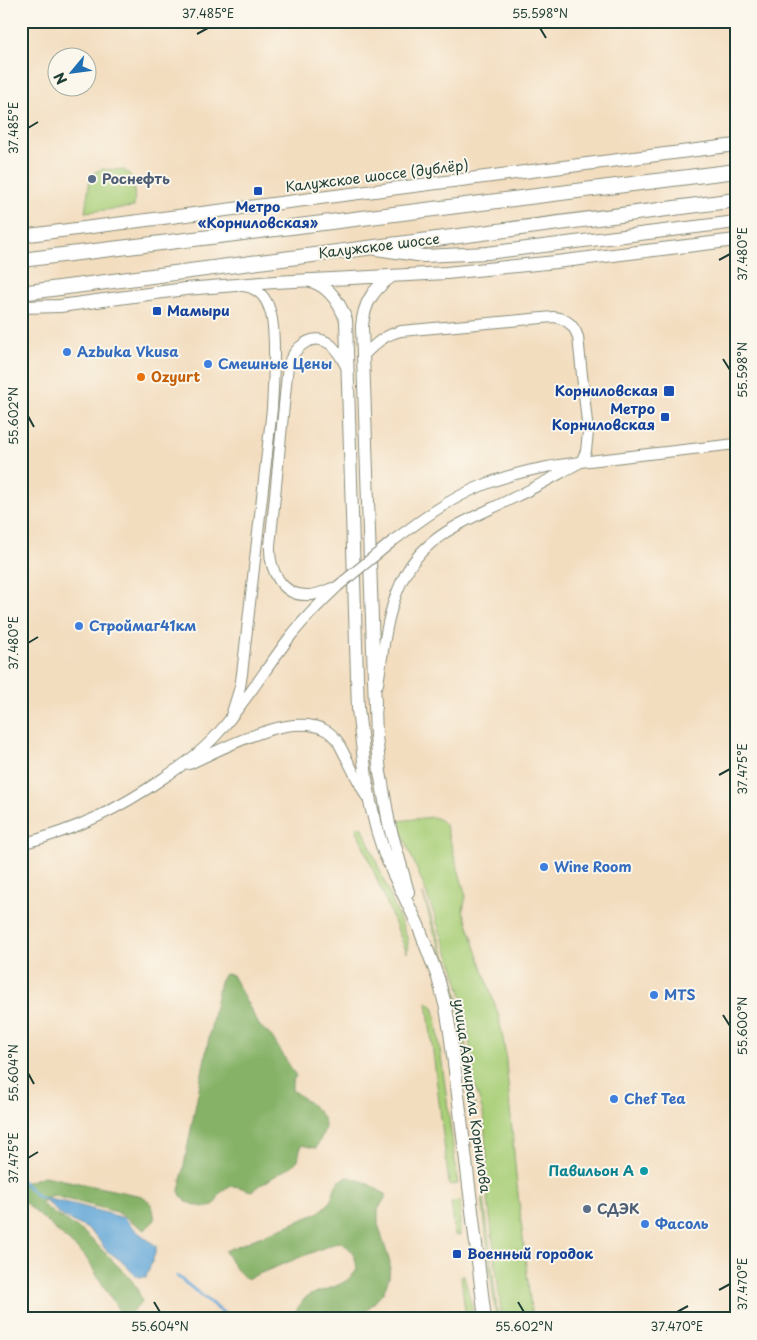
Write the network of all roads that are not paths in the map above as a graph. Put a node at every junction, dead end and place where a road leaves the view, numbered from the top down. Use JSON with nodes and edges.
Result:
{"nodes":[{"id":1,"x":736,"y":145,"type":"edge"},
{"id":2,"x":736,"y":171,"type":"edge"},
{"id":3,"x":736,"y":200,"type":"edge"},
{"id":4,"x":736,"y":222,"type":"edge"},
{"id":5,"x":21,"y":236,"type":"edge"},
{"id":6,"x":736,"y":240,"type":"edge"},
{"id":7,"x":366,"y":248,"type":"junction"},
{"id":8,"x":21,"y":253,"type":"edge"},
{"id":9,"x":65,"y":254,"type":"junction"},
{"id":10,"x":21,"y":260,"type":"edge"},
{"id":11,"x":392,"y":276,"type":"junction"},
{"id":12,"x":307,"y":280,"type":"junction"},
{"id":13,"x":237,"y":285,"type":"junction"},
{"id":14,"x":21,"y":292,"type":"edge"},
{"id":15,"x":21,"y":307,"type":"edge"},
{"id":16,"x":363,"y":356,"type":"junction"},
{"id":17,"x":348,"y":370,"type":"junction"},
{"id":18,"x":736,"y":444,"type":"edge"},
{"id":19,"x":581,"y":462,"type":"junction"},
{"id":20,"x":338,"y":586,"type":"junction"},
{"id":21,"x":375,"y":704,"type":"junction"},
{"id":22,"x":230,"y":719,"type":"junction"},
{"id":23,"x":174,"y":771,"type":"junction"},
{"id":24,"x":370,"y":802,"type":"junction"},
{"id":25,"x":21,"y":844,"type":"edge"},
{"id":26,"x":418,"y":925,"type":"junction"},
{"id":27,"x":485,"y":1319,"type":"edge"}],
"edges":[{"from":1,"to":5,"type":"main road","name":"Калужское шоссе (дублёр)"},
{"from":2,"to":9,"type":"highway"},
{"from":3,"to":7,"type":"highway","name":"Калужское шоссе"},
{"from":4,"to":7,"type":"main road"},
{"from":6,"to":11,"type":"main road"},
{"from":7,"to":14,"type":"highway","name":"Калужское шоссе"},
{"from":8,"to":9,"type":"highway"},
{"from":9,"to":10,"type":"highway"},
{"from":11,"to":12,"type":"main road"},
{"from":11,"to":16,"type":"main road"},
{"from":12,"to":13,"type":"main road"},
{"from":12,"to":17,"type":"main road","name":"улица Адмирала Корнилова"},
{"from":13,"to":15,"type":"main road"},
{"from":13,"to":22,"type":"street"},
{"from":16,"to":19,"type":"street"},
{"from":16,"to":21,"type":"main road"},
{"from":17,"to":20,"type":"street"},
{"from":17,"to":24,"type":"main road","name":"улица Адмирала Корнилова"},
{"from":18,"to":19,"type":"street"},
{"from":19,"to":20,"type":"street","bridge":true},
{"from":19,"to":21,"type":"street"},
{"from":20,"to":22,"type":"street"},
{"from":21,"to":26,"type":"main road"},
{"from":22,"to":23,"type":"street"},
{"from":23,"to":24,"type":"street"},
{"from":23,"to":25,"type":"street"},
{"from":24,"to":26,"type":"main road","name":"улица Адмирала Корнилова"},
{"from":26,"to":27,"type":"main road","name":"улица Адмирала Корнилова"}]}
